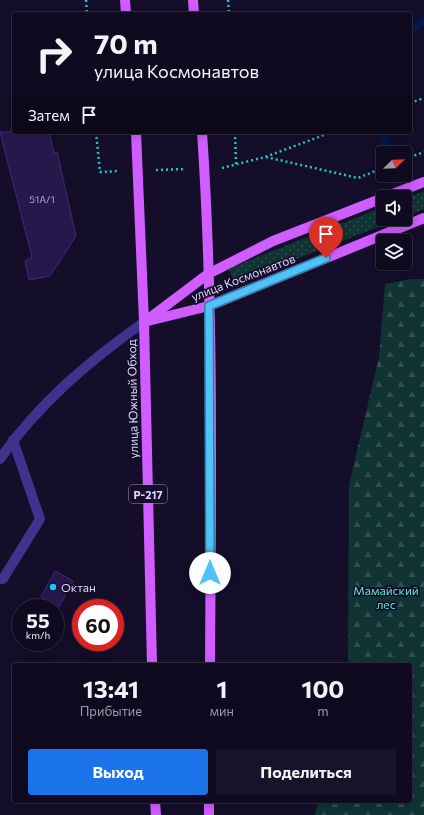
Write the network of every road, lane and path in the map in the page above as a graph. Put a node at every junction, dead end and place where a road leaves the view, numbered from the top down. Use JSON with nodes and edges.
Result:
{"nodes":[{"id":1,"x":86,"y":0,"type":"edge"},
{"id":2,"x":125,"y":0,"type":"edge"},
{"id":3,"x":193,"y":0,"type":"edge"},
{"id":4,"x":228,"y":0,"type":"edge"},
{"id":5,"x":87,"y":12,"type":"edge"},
{"id":6,"x":126,"y":12,"type":"edge"},
{"id":7,"x":194,"y":12,"type":"edge"},
{"id":8,"x":229,"y":12,"type":"edge"},
{"id":9,"x":424,"y":98,"type":"edge"},
{"id":10,"x":412,"y":102,"type":"edge"},
{"id":11,"x":136,"y":134,"type":"edge"},
{"id":12,"x":202,"y":134,"type":"edge"},
{"id":13,"x":235,"y":134,"type":"edge"},
{"id":14,"x":327,"y":134,"type":"edge"},
{"id":15,"x":424,"y":152,"type":"edge"},
{"id":16,"x":412,"y":156,"type":"edge"},
{"id":17,"x":265,"y":157,"type":"junction"},
{"id":18,"x":236,"y":164,"type":"junction"},
{"id":19,"x":221,"y":168,"type":"dead end"},
{"id":20,"x":376,"y":171,"type":"edge"},
{"id":21,"x":424,"y":182,"type":"edge"},
{"id":22,"x":403,"y":190,"type":"edge"},
{"id":23,"x":376,"y":200,"type":"edge"},
{"id":24,"x":424,"y":218,"type":"edge"},
{"id":25,"x":208,"y":274,"type":"junction"},
{"id":26,"x":209,"y":306,"type":"junction"},
{"id":27,"x":144,"y":322,"type":"junction"},
{"id":28,"x":13,"y":440,"type":"junction"},
{"id":29,"x":0,"y":458,"type":"edge"},
{"id":30,"x":0,"y":579,"type":"edge"},
{"id":31,"x":152,"y":663,"type":"edge"},
{"id":32,"x":210,"y":663,"type":"edge"},
{"id":33,"x":155,"y":803,"type":"edge"},
{"id":34,"x":209,"y":803,"type":"edge"},
{"id":35,"x":156,"y":815,"type":"edge"},
{"id":36,"x":209,"y":815,"type":"edge"}],
"edges":[{"from":1,"to":5,"type":"path"},
{"from":2,"to":6,"type":"main road"},
{"from":3,"to":7,"type":"main road"},
{"from":4,"to":8,"type":"path"},
{"from":9,"to":10,"type":"path"},
{"from":11,"to":27,"type":"main road","name":"улица Южный Обход","number":"Р-217"},
{"from":12,"to":25,"type":"main road"},
{"from":13,"to":18,"type":"path"},
{"from":14,"to":17,"type":"path"},
{"from":15,"to":16,"type":"path"},
{"from":17,"to":18,"type":"path"},
{"from":17,"to":20,"type":"path"},
{"from":18,"to":19,"type":"path"},
{"from":21,"to":22,"type":"main road","name":"улица Космонавтов"},
{"from":23,"to":25,"type":"main road","name":"улица Космонавтов"},
{"from":24,"to":26,"type":"main road","name":"улица Космонавтов"},
{"from":25,"to":26,"type":"main road"},
{"from":25,"to":27,"type":"main road","name":"улица Космонавтов"},
{"from":26,"to":27,"type":"main road","name":"улица Космонавтов"},
{"from":26,"to":32,"type":"main road"},
{"from":27,"to":28,"type":"street"},
{"from":27,"to":31,"type":"main road","name":"улица Южный Обход","number":"Р-217"},
{"from":28,"to":29,"type":"street"},
{"from":28,"to":30,"type":"street"},
{"from":33,"to":35,"type":"main road"},
{"from":34,"to":36,"type":"main road"}]}
